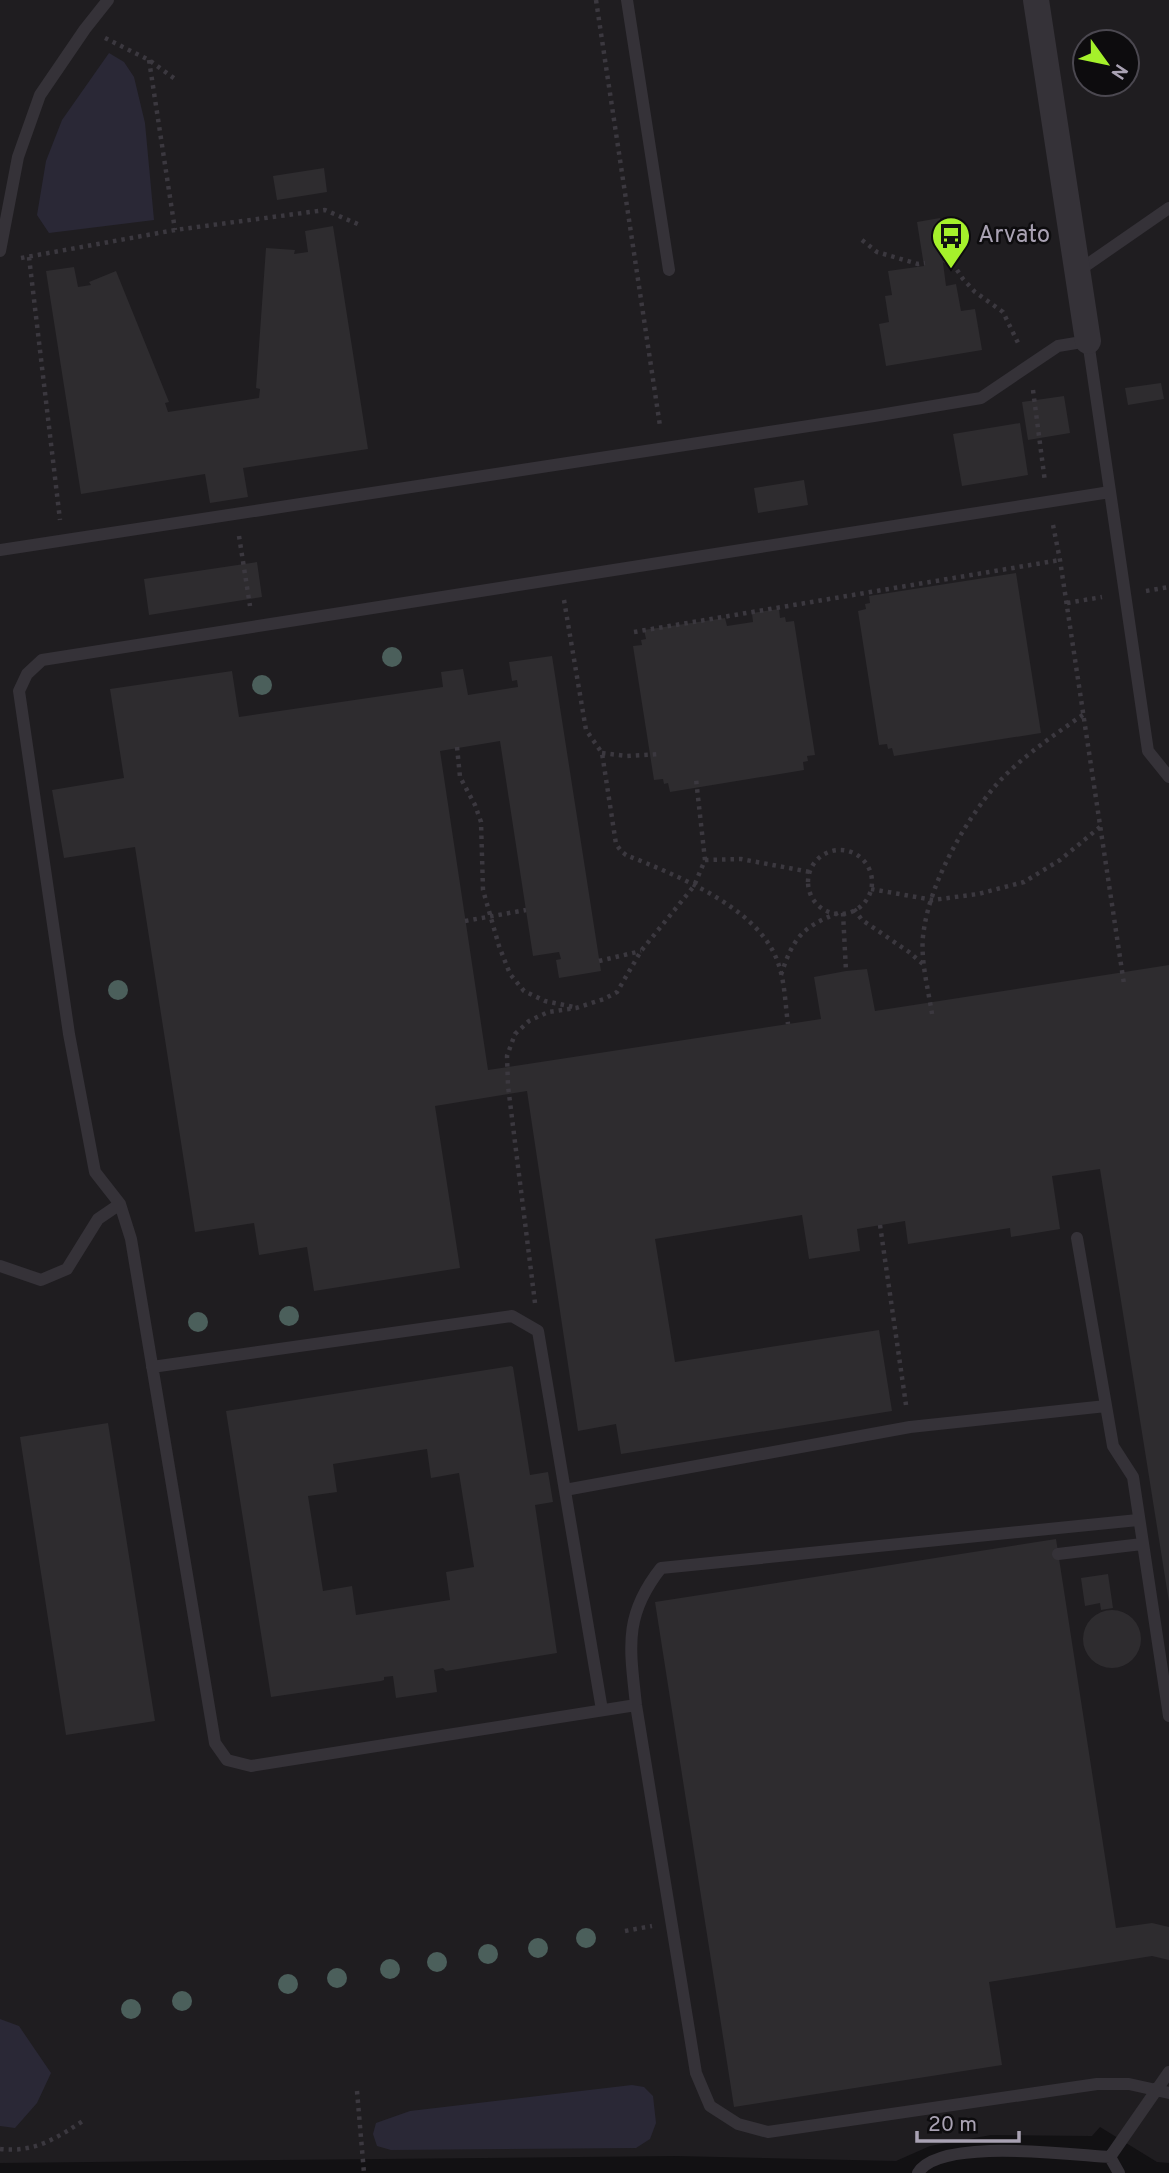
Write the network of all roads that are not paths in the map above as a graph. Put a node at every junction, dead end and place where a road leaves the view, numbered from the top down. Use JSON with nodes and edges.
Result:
{"nodes":[{"id":1,"x":108,"y":0,"type":"edge"},
{"id":2,"x":627,"y":0,"type":"edge"},
{"id":3,"x":1036,"y":0,"type":"edge"},
{"id":4,"x":1169,"y":208,"type":"edge"},
{"id":5,"x":0,"y":251,"type":"edge"},
{"id":6,"x":669,"y":270,"type":"dead end"},
{"id":7,"x":1078,"y":271,"type":"junction"},
{"id":8,"x":1088,"y":341,"type":"junction"},
{"id":9,"x":1110,"y":492,"type":"junction"},
{"id":10,"x":0,"y":550,"type":"edge"},
{"id":11,"x":1169,"y":776,"type":"edge"},
{"id":12,"x":120,"y":1204,"type":"junction"},
{"id":13,"x":1077,"y":1238,"type":"dead end"},
{"id":14,"x":0,"y":1266,"type":"edge"},
{"id":15,"x":152,"y":1367,"type":"junction"},
{"id":16,"x":1106,"y":1406,"type":"junction"},
{"id":17,"x":565,"y":1490,"type":"junction"},
{"id":18,"x":1138,"y":1520,"type":"junction"},
{"id":19,"x":1142,"y":1544,"type":"junction"},
{"id":20,"x":1058,"y":1553,"type":"dead end"},
{"id":21,"x":636,"y":1705,"type":"junction"},
{"id":22,"x":602,"y":1710,"type":"junction"},
{"id":23,"x":1169,"y":1716,"type":"edge"},
{"id":24,"x":1169,"y":2072,"type":"edge"},
{"id":25,"x":1164,"y":2091,"type":"edge"},
{"id":26,"x":1111,"y":2157,"type":"junction"},
{"id":27,"x":918,"y":2173,"type":"edge"},
{"id":28,"x":1119,"y":2173,"type":"edge"}],
"edges":[{"from":1,"to":5,"type":"lane"},
{"from":2,"to":6,"type":"lane"},
{"from":3,"to":7,"type":"street"},
{"from":4,"to":7,"type":"lane"},
{"from":7,"to":8,"type":"street"},
{"from":8,"to":9,"type":"lane"},
{"from":8,"to":10,"type":"lane"},
{"from":9,"to":11,"type":"lane"},
{"from":9,"to":12,"type":"lane"},
{"from":12,"to":14,"type":"lane"},
{"from":12,"to":15,"type":"lane"},
{"from":13,"to":16,"type":"lane"},
{"from":15,"to":17,"type":"lane"},
{"from":15,"to":22,"type":"lane"},
{"from":16,"to":17,"type":"lane"},
{"from":16,"to":18,"type":"lane"},
{"from":17,"to":22,"type":"lane"},
{"from":18,"to":19,"type":"lane"},
{"from":18,"to":21,"type":"lane"},
{"from":19,"to":20,"type":"lane"},
{"from":19,"to":23,"type":"lane"},
{"from":21,"to":22,"type":"lane"},
{"from":21,"to":25,"type":"lane"},
{"from":24,"to":25,"type":"lane"},
{"from":25,"to":26,"type":"lane"},
{"from":26,"to":27,"type":"lane"},
{"from":26,"to":28,"type":"lane"}]}
